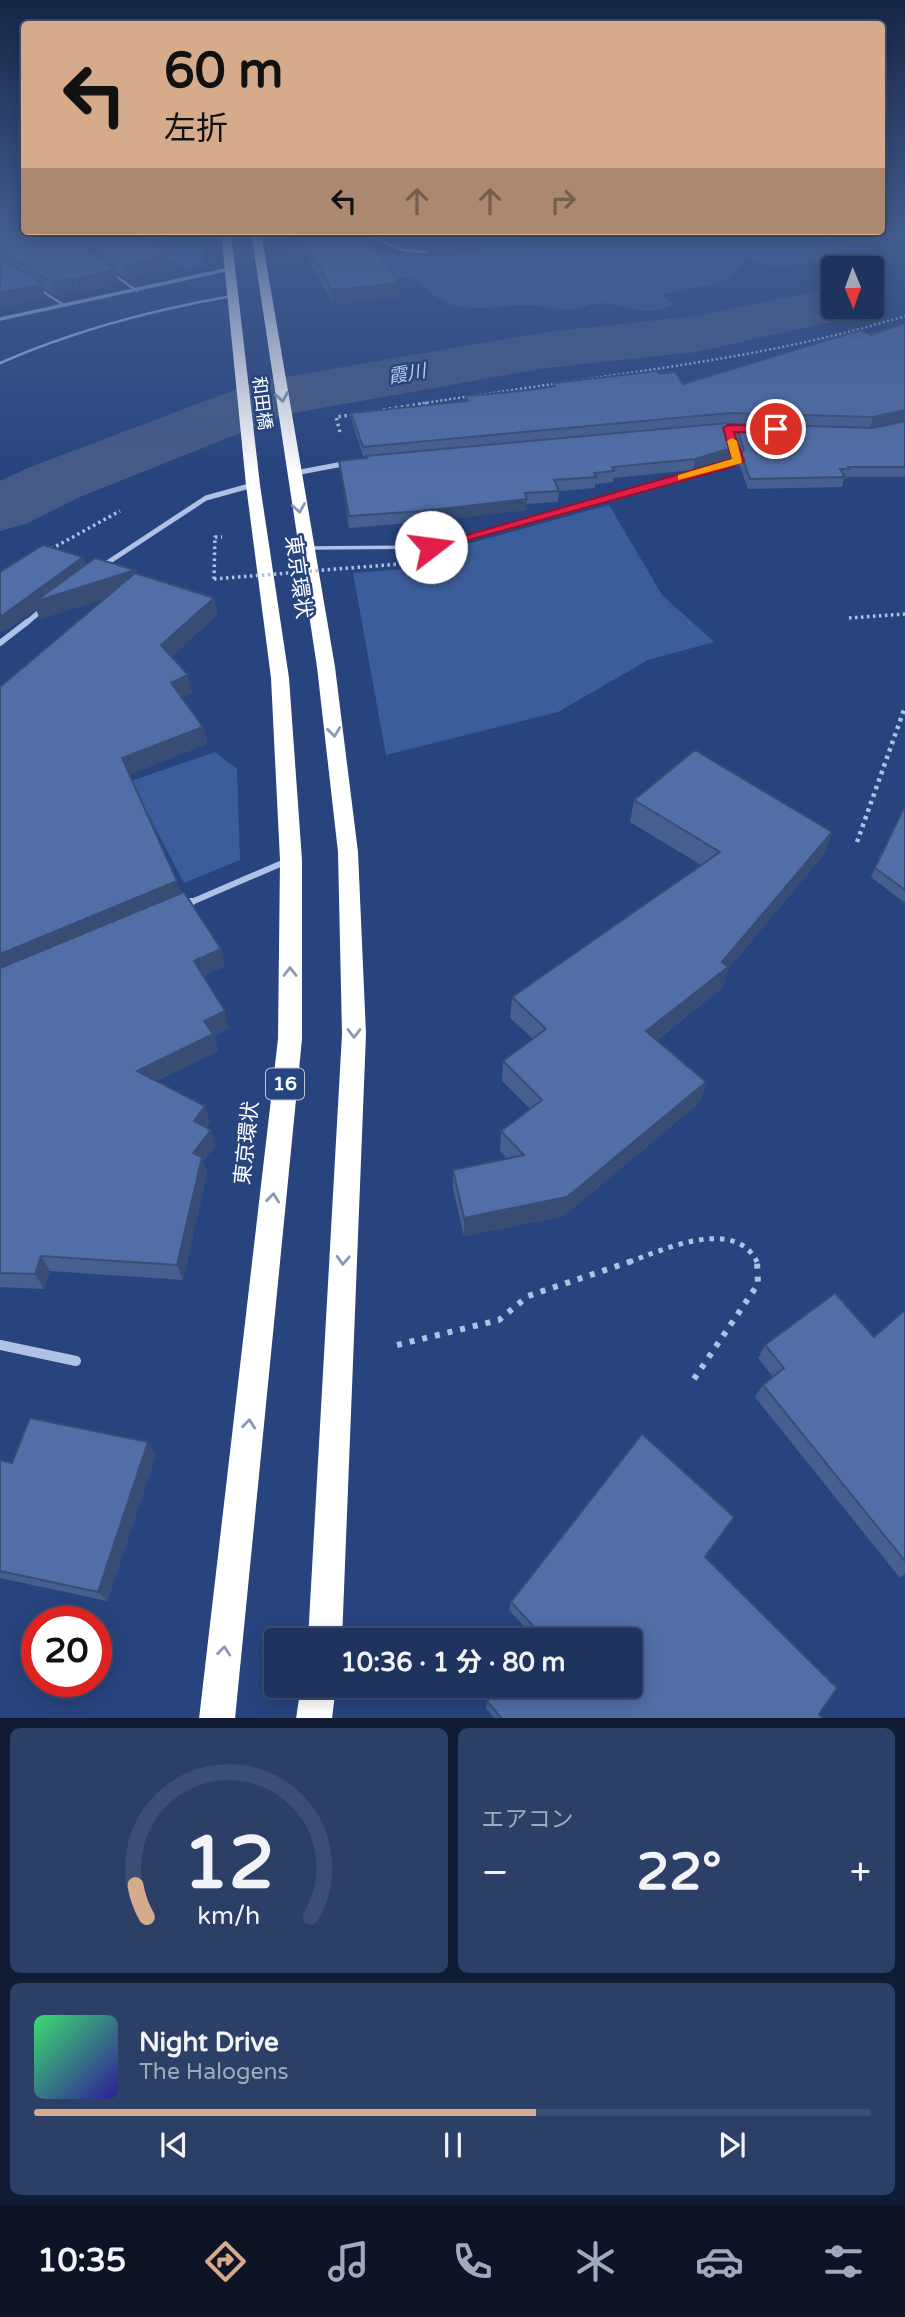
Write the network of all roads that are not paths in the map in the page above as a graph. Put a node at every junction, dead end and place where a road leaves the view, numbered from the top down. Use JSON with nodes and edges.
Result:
{"nodes":[{"id":1,"x":34,"y":312,"type":"edge"},
{"id":2,"x":157,"y":312,"type":"edge"},
{"id":3,"x":235,"y":312,"type":"edge"},
{"id":4,"x":269,"y":312,"type":"edge"},
{"id":5,"x":0,"y":319,"type":"edge"},
{"id":6,"x":0,"y":363,"type":"edge"},
{"id":7,"x":731,"y":439,"type":"edge"},
{"id":8,"x":289,"y":440,"type":"joint"},
{"id":9,"x":250,"y":448,"type":"joint"},
{"id":10,"x":361,"y":462,"type":"edge"},
{"id":11,"x":294,"y":473,"type":"junction"},
{"id":12,"x":253,"y":485,"type":"junction"},
{"id":13,"x":306,"y":548,"type":"junction"},
{"id":14,"x":91,"y":574,"type":"edge"},
{"id":15,"x":50,"y":604,"type":"edge"},
{"id":16,"x":0,"y":643,"type":"edge"},
{"id":17,"x":291,"y":860,"type":"junction"},
{"id":18,"x":174,"y":909,"type":"edge"},
{"id":19,"x":0,"y":1345,"type":"edge"},
{"id":20,"x":76,"y":1361,"type":"dead end"},
{"id":21,"x":326,"y":1628,"type":"edge"},
{"id":22,"x":317,"y":1698,"type":"edge"},
{"id":23,"x":217,"y":1718,"type":"edge"},
{"id":24,"x":314,"y":1718,"type":"edge"}],
"edges":[{"from":1,"to":5,"type":"street"},
{"from":2,"to":6,"type":"lane"},
{"from":3,"to":9,"type":"highway","name":"和田橋","number":"16"},
{"from":4,"to":8,"type":"highway","name":"和田橋","one_way":true},
{"from":7,"to":13,"type":"lane"},
{"from":8,"to":11,"type":"highway","name":"東京環状"},
{"from":9,"to":12,"type":"highway","name":"東京環状","number":"16"},
{"from":10,"to":11,"type":"street"},
{"from":11,"to":13,"type":"highway","name":"東京環状","one_way":true},
{"from":12,"to":14,"type":"street"},
{"from":12,"to":17,"type":"highway","name":"東京環状","number":"16"},
{"from":13,"to":21,"type":"highway","name":"東京環状","one_way":true},
{"from":15,"to":16,"type":"street"},
{"from":17,"to":18,"type":"street"},
{"from":23,"to":17,"type":"highway","name":"東京環状","number":"16","one_way":true},
{"from":19,"to":20,"type":"street"},
{"from":22,"to":24,"type":"highway"}]}
